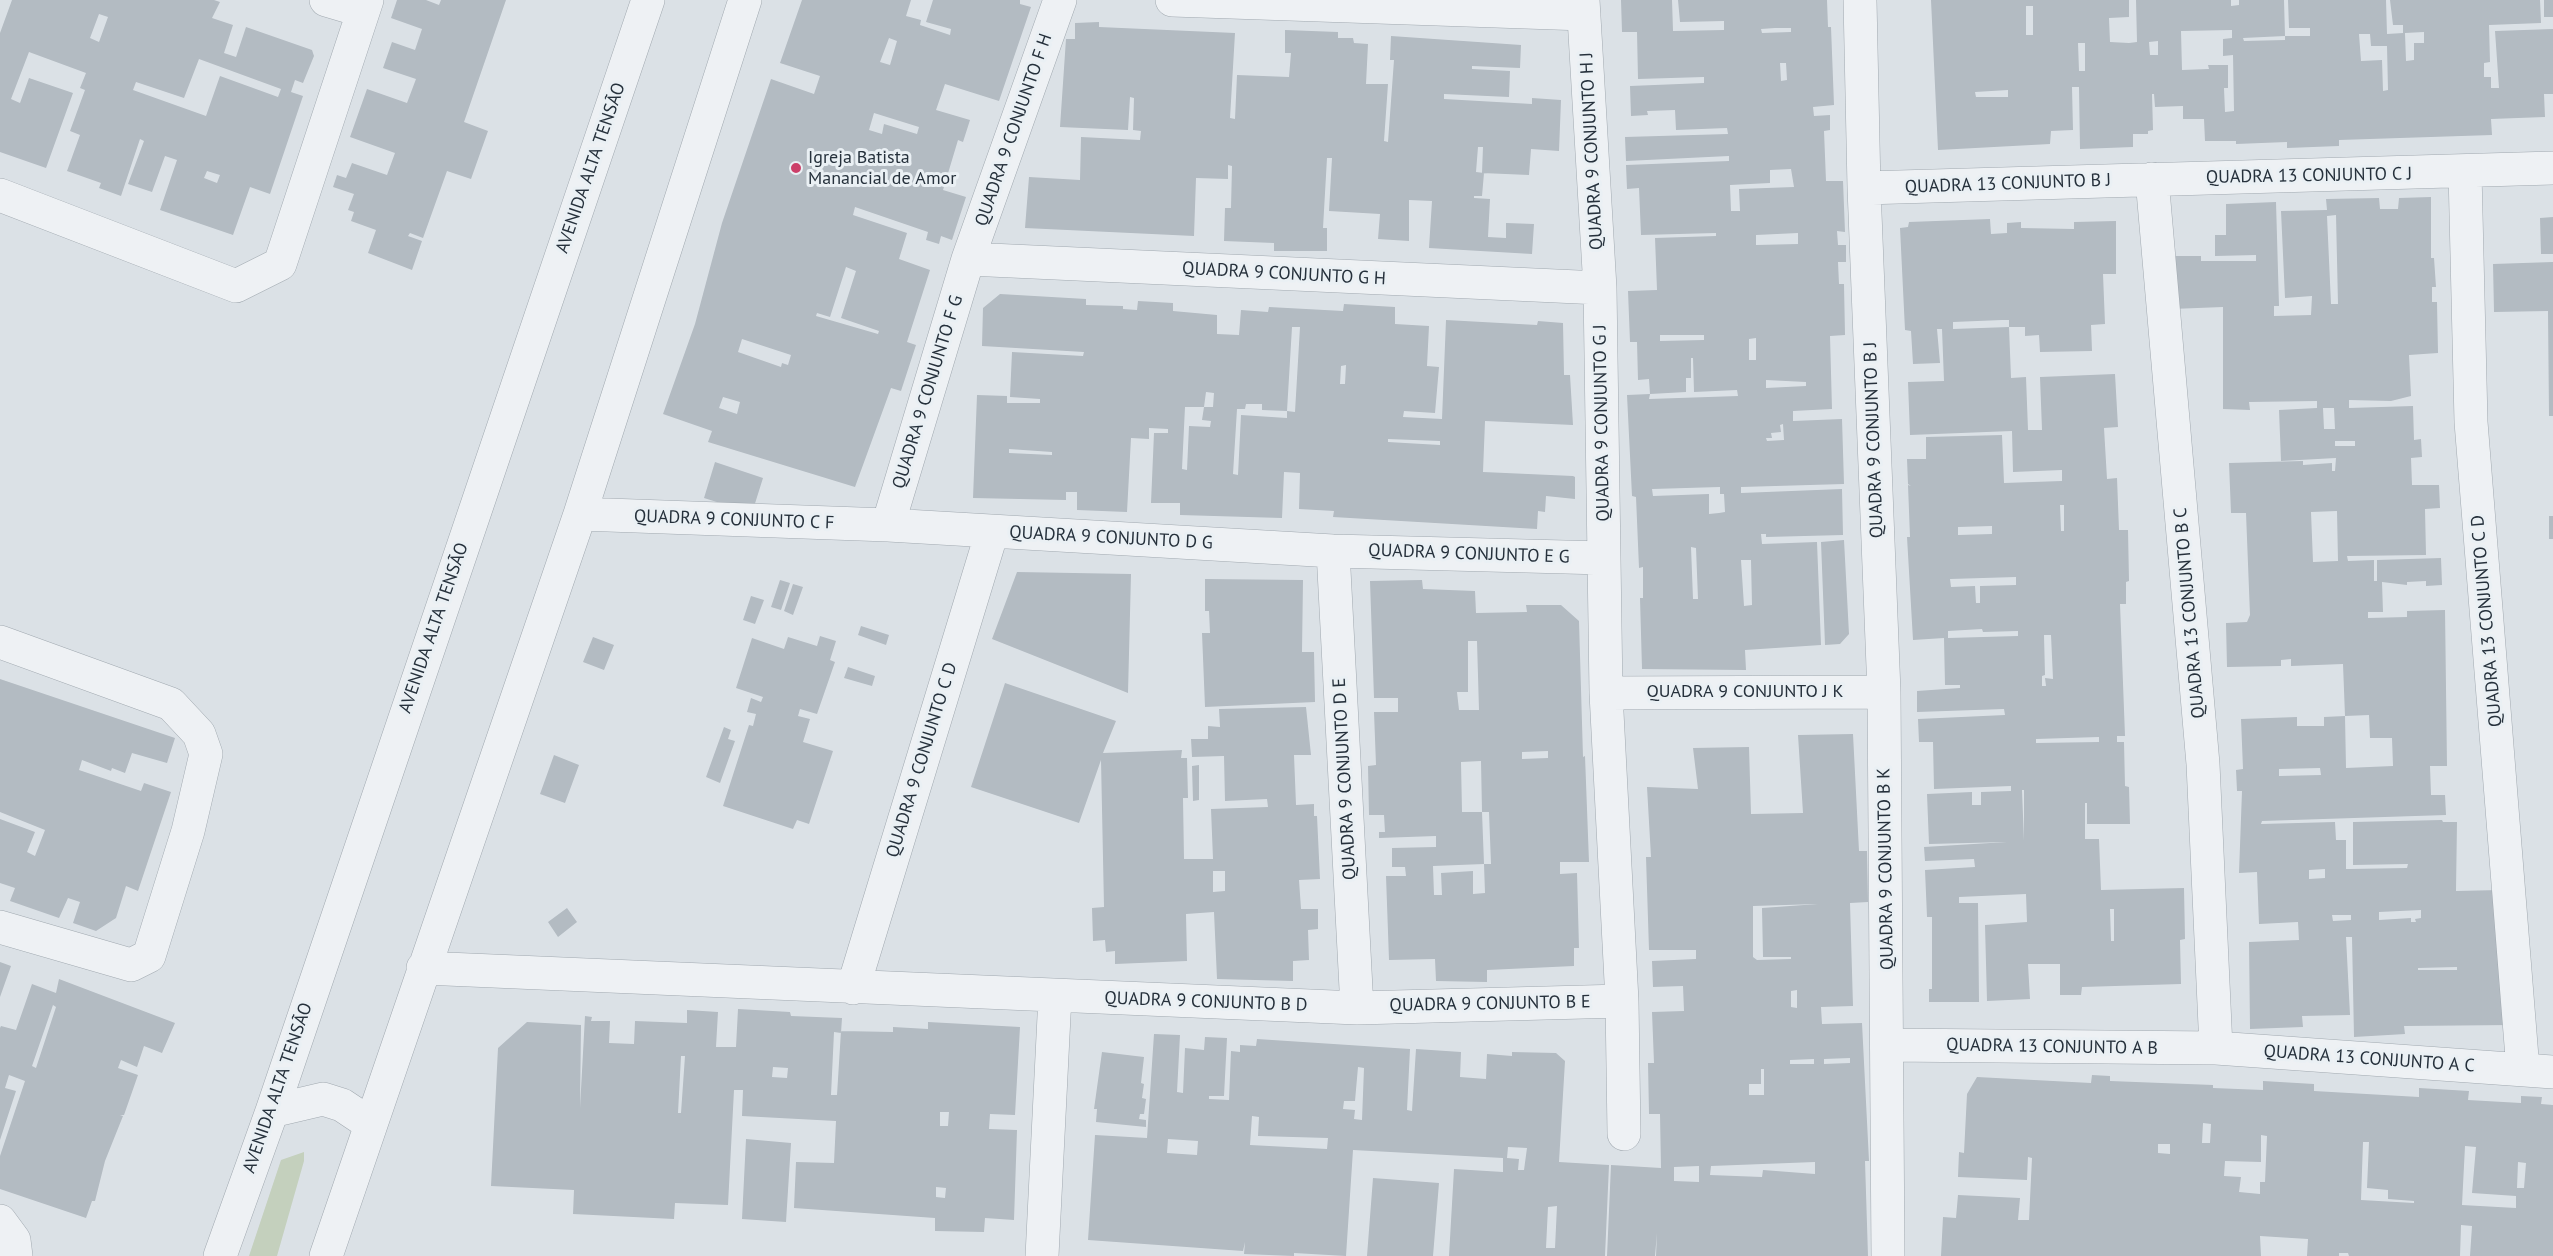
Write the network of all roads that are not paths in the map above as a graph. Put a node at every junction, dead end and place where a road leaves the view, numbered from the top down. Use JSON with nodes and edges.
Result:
{"nodes":[{"id":1,"x":327,"y":0,"type":"edge"},
{"id":2,"x":648,"y":0,"type":"edge"},
{"id":3,"x":746,"y":0,"type":"edge"},
{"id":4,"x":1060,"y":0,"type":"edge"},
{"id":5,"x":1172,"y":0,"type":"edge"},
{"id":6,"x":1860,"y":0,"type":"edge"},
{"id":7,"x":365,"y":6,"type":"edge"},
{"id":8,"x":1583,"y":7,"type":"edge"},
{"id":9,"x":2553,"y":168,"type":"edge"},
{"id":10,"x":2465,"y":172,"type":"junction"},
{"id":11,"x":2152,"y":179,"type":"junction"},
{"id":12,"x":1864,"y":188,"type":"junction"},
{"id":13,"x":0,"y":195,"type":"edge"},
{"id":14,"x":968,"y":260,"type":"junction"},
{"id":15,"x":1600,"y":288,"type":"junction"},
{"id":16,"x":580,"y":514,"type":"junction"},
{"id":17,"x":888,"y":525,"type":"junction"},
{"id":18,"x":992,"y":532,"type":"junction"},
{"id":19,"x":1333,"y":551,"type":"junction"},
{"id":20,"x":1605,"y":558,"type":"junction"},
{"id":21,"x":0,"y":642,"type":"edge"},
{"id":22,"x":1884,"y":692,"type":"junction"},
{"id":23,"x":1606,"y":693,"type":"junction"},
{"id":24,"x":0,"y":927,"type":"edge"},
{"id":25,"x":423,"y":968,"type":"junction"},
{"id":26,"x":853,"y":987,"type":"junction"},
{"id":27,"x":1055,"y":996,"type":"junction"},
{"id":28,"x":1622,"y":1001,"type":"junction"},
{"id":29,"x":1357,"y":1008,"type":"junction"},
{"id":30,"x":1888,"y":1045,"type":"junction"},
{"id":31,"x":2216,"y":1048,"type":"junction"},
{"id":32,"x":2538,"y":1071,"type":"edge"},
{"id":33,"x":272,"y":1111,"type":"junction"},
{"id":34,"x":369,"y":1123,"type":"junction"},
{"id":35,"x":1624,"y":1134,"type":"dead end"},
{"id":36,"x":0,"y":1221,"type":"edge"},
{"id":37,"x":16,"y":1256,"type":"edge"},
{"id":38,"x":220,"y":1256,"type":"edge"},
{"id":39,"x":326,"y":1256,"type":"edge"},
{"id":40,"x":1042,"y":1256,"type":"edge"},
{"id":41,"x":1888,"y":1256,"type":"edge"}],
"edges":[{"from":1,"to":7,"type":"street"},
{"from":2,"to":33,"type":"street","name":"AVENIDA ALTA TENSÃO"},
{"from":3,"to":16,"type":"street"},
{"from":4,"to":14,"type":"street","name":"QUADRA 9 CONJUNTO F H"},
{"from":5,"to":8,"type":"street"},
{"from":6,"to":12,"type":"street","name":"QUADRA 9 CONJUNTO B J"},
{"from":7,"to":13,"type":"street"},
{"from":8,"to":15,"type":"street","name":"QUADRA 9 CONJUNTO H J"},
{"from":9,"to":10,"type":"street","name":"QUADRA 13 CONJUNTO C J"},
{"from":10,"to":11,"type":"street","name":"QUADRA 13 CONJUNTO C J"},
{"from":10,"to":32,"type":"street","name":"QUADRA 13 CONJUNTO C D"},
{"from":11,"to":12,"type":"street","name":"QUADRA 13 CONJUNTO B J"},
{"from":11,"to":31,"type":"street","name":"QUADRA 13 CONJUNTO B C"},
{"from":12,"to":22,"type":"street","name":"QUADRA 9 CONJUNTO B J"},
{"from":14,"to":15,"type":"street","name":"QUADRA 9 CONJUNTO G H"},
{"from":14,"to":17,"type":"street","name":"QUADRA 9 CONJUNTO F G"},
{"from":15,"to":20,"type":"street","name":"QUADRA 9 CONJUNTO G J"},
{"from":16,"to":17,"type":"street","name":"QUADRA 9 CONJUNTO C F"},
{"from":16,"to":25,"type":"street"},
{"from":17,"to":18,"type":"street","name":"QUADRA 9 CONJUNTO D G"},
{"from":18,"to":19,"type":"street","name":"QUADRA 9 CONJUNTO D G"},
{"from":18,"to":26,"type":"street","name":"QUADRA 9 CONJUNTO C D"},
{"from":19,"to":20,"type":"street","name":"QUADRA 9 CONJUNTO E G"},
{"from":19,"to":29,"type":"street","name":"QUADRA 9 CONJUNTO D E"},
{"from":20,"to":23,"type":"street","name":"QUADRA 9 CONJUNTO G J"},
{"from":21,"to":24,"type":"street"},
{"from":22,"to":23,"type":"street","name":"QUADRA 9 CONJUNTO J K"},
{"from":22,"to":30,"type":"street","name":"QUADRA 9 CONJUNTO B K"},
{"from":23,"to":28,"type":"street","name":"QUADRA 9 CONJUNTO G J"},
{"from":25,"to":26,"type":"street","name":"QUADRA 9 CONJUNTO B D"},
{"from":25,"to":34,"type":"street"},
{"from":26,"to":27,"type":"street","name":"QUADRA 9 CONJUNTO B D"},
{"from":27,"to":29,"type":"street","name":"QUADRA 9 CONJUNTO B D"},
{"from":27,"to":40,"type":"street"},
{"from":28,"to":29,"type":"street","name":"QUADRA 9 CONJUNTO B E"},
{"from":28,"to":35,"type":"street","name":"QUADRA 9 CONJUNTO G J"},
{"from":30,"to":31,"type":"street","name":"QUADRA 13 CONJUNTO A B"},
{"from":30,"to":41,"type":"street","name":"QUADRA 9 CONJUNTO B K"},
{"from":31,"to":32,"type":"street","name":"QUADRA 13 CONJUNTO A C"},
{"from":33,"to":34,"type":"street"},
{"from":33,"to":38,"type":"street","name":"AVENIDA ALTA TENSÃO"},
{"from":34,"to":39,"type":"street"},
{"from":36,"to":37,"type":"street"}]}
